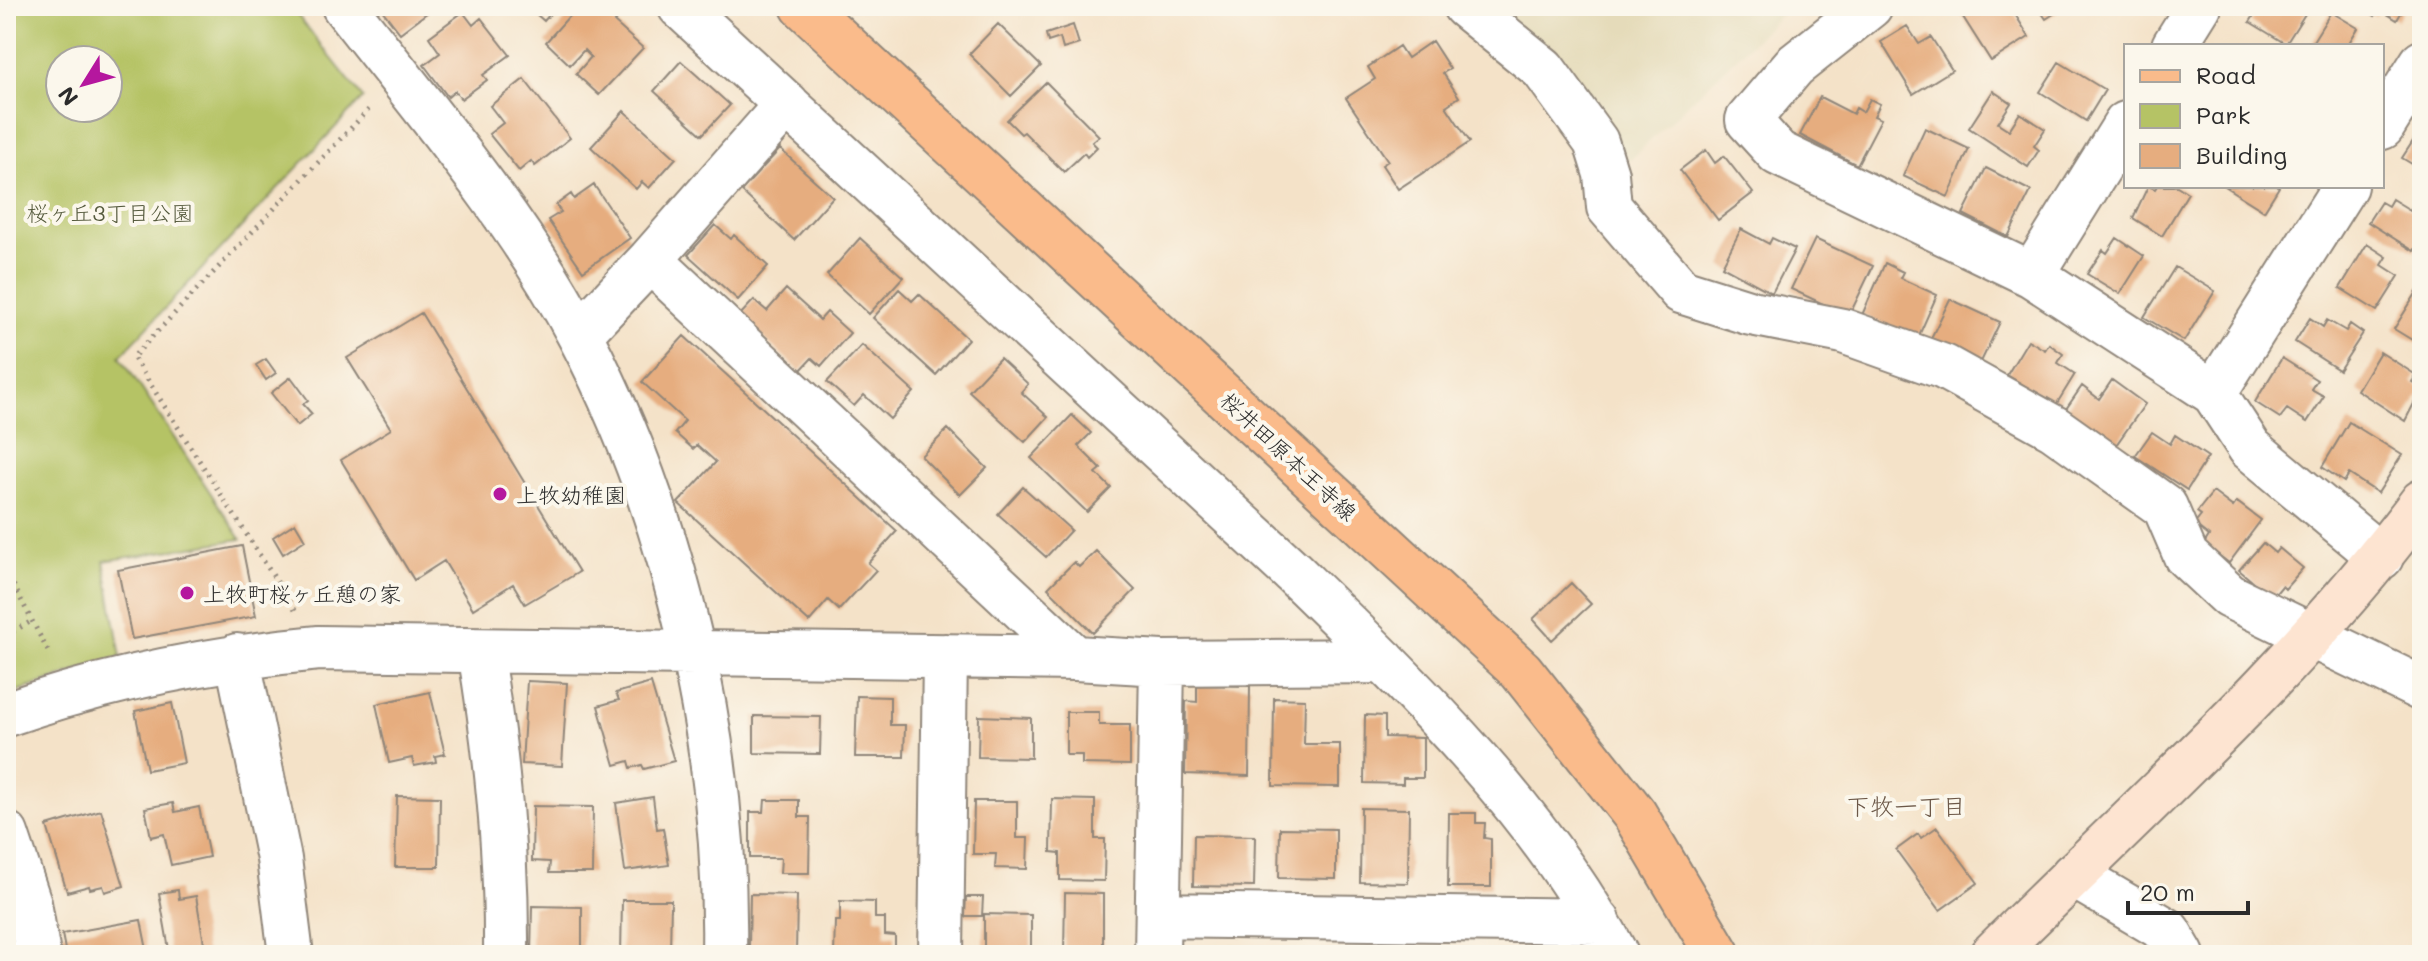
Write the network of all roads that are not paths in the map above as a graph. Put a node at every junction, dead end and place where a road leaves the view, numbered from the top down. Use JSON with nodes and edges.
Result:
{"nodes":[{"id":1,"x":344,"y":6,"type":"edge"},
{"id":2,"x":680,"y":6,"type":"edge"},
{"id":3,"x":803,"y":6,"type":"edge"},
{"id":4,"x":1465,"y":6,"type":"edge"},
{"id":5,"x":1870,"y":6,"type":"edge"},
{"id":6,"x":2199,"y":6,"type":"edge"},
{"id":7,"x":2175,"y":44,"type":"edge"},
{"id":8,"x":2422,"y":63,"type":"edge"},
{"id":9,"x":787,"y":104,"type":"junction"},
{"id":10,"x":2384,"y":124,"type":"edge"},
{"id":11,"x":2124,"y":127,"type":"edge"},
{"id":12,"x":2344,"y":188,"type":"edge"},
{"id":13,"x":650,"y":260,"type":"junction"},
{"id":14,"x":2032,"y":275,"type":"junction"},
{"id":15,"x":580,"y":334,"type":"junction"},
{"id":16,"x":2214,"y":393,"type":"junction"},
{"id":17,"x":2422,"y":502,"type":"edge"},
{"id":18,"x":2381,"y":557,"type":"junction"},
{"id":19,"x":2312,"y":637,"type":"junction"},
{"id":20,"x":480,"y":651,"type":"junction"},
{"id":21,"x":695,"y":655,"type":"junction"},
{"id":22,"x":237,"y":656,"type":"junction"},
{"id":23,"x":945,"y":656,"type":"junction"},
{"id":24,"x":1075,"y":658,"type":"junction"},
{"id":25,"x":1384,"y":661,"type":"junction"},
{"id":26,"x":1162,"y":663,"type":"junction"},
{"id":27,"x":2422,"y":689,"type":"edge"},
{"id":28,"x":6,"y":714,"type":"edge"},
{"id":29,"x":6,"y":834,"type":"edge"},
{"id":30,"x":2073,"y":875,"type":"junction"},
{"id":31,"x":1157,"y":935,"type":"edge"},
{"id":32,"x":1607,"y":938,"type":"edge"},
{"id":33,"x":38,"y":955,"type":"edge"},
{"id":34,"x":291,"y":955,"type":"edge"},
{"id":35,"x":506,"y":955,"type":"edge"},
{"id":36,"x":724,"y":955,"type":"edge"},
{"id":37,"x":941,"y":955,"type":"edge"},
{"id":38,"x":1718,"y":955,"type":"edge"},
{"id":39,"x":1992,"y":955,"type":"edge"},
{"id":40,"x":2182,"y":955,"type":"edge"}],
"edges":[{"from":1,"to":15,"type":"street"},
{"from":2,"to":9,"type":"street"},
{"from":3,"to":38,"type":"main road","name":"桜井田原本王寺線"},
{"from":4,"to":19,"type":"street"},
{"from":5,"to":14,"type":"street"},
{"from":6,"to":7,"type":"street"},
{"from":8,"to":10,"type":"street"},
{"from":9,"to":13,"type":"street"},
{"from":9,"to":25,"type":"street"},
{"from":11,"to":14,"type":"street"},
{"from":12,"to":16,"type":"street"},
{"from":13,"to":15,"type":"street"},
{"from":13,"to":24,"type":"street"},
{"from":14,"to":16,"type":"street"},
{"from":15,"to":21,"type":"street"},
{"from":16,"to":18,"type":"street"},
{"from":17,"to":18,"type":"street"},
{"from":18,"to":19,"type":"street"},
{"from":19,"to":27,"type":"street"},
{"from":19,"to":30,"type":"street"},
{"from":20,"to":21,"type":"street"},
{"from":20,"to":22,"type":"street"},
{"from":20,"to":35,"type":"street"},
{"from":21,"to":23,"type":"street"},
{"from":21,"to":36,"type":"street"},
{"from":22,"to":28,"type":"street"},
{"from":22,"to":34,"type":"street"},
{"from":23,"to":24,"type":"street"},
{"from":23,"to":37,"type":"street"},
{"from":24,"to":26,"type":"street"},
{"from":25,"to":26,"type":"street"},
{"from":25,"to":32,"type":"street"},
{"from":26,"to":31,"type":"street"},
{"from":29,"to":33,"type":"street"},
{"from":30,"to":39,"type":"street"},
{"from":30,"to":40,"type":"street"},
{"from":31,"to":32,"type":"street"}]}
